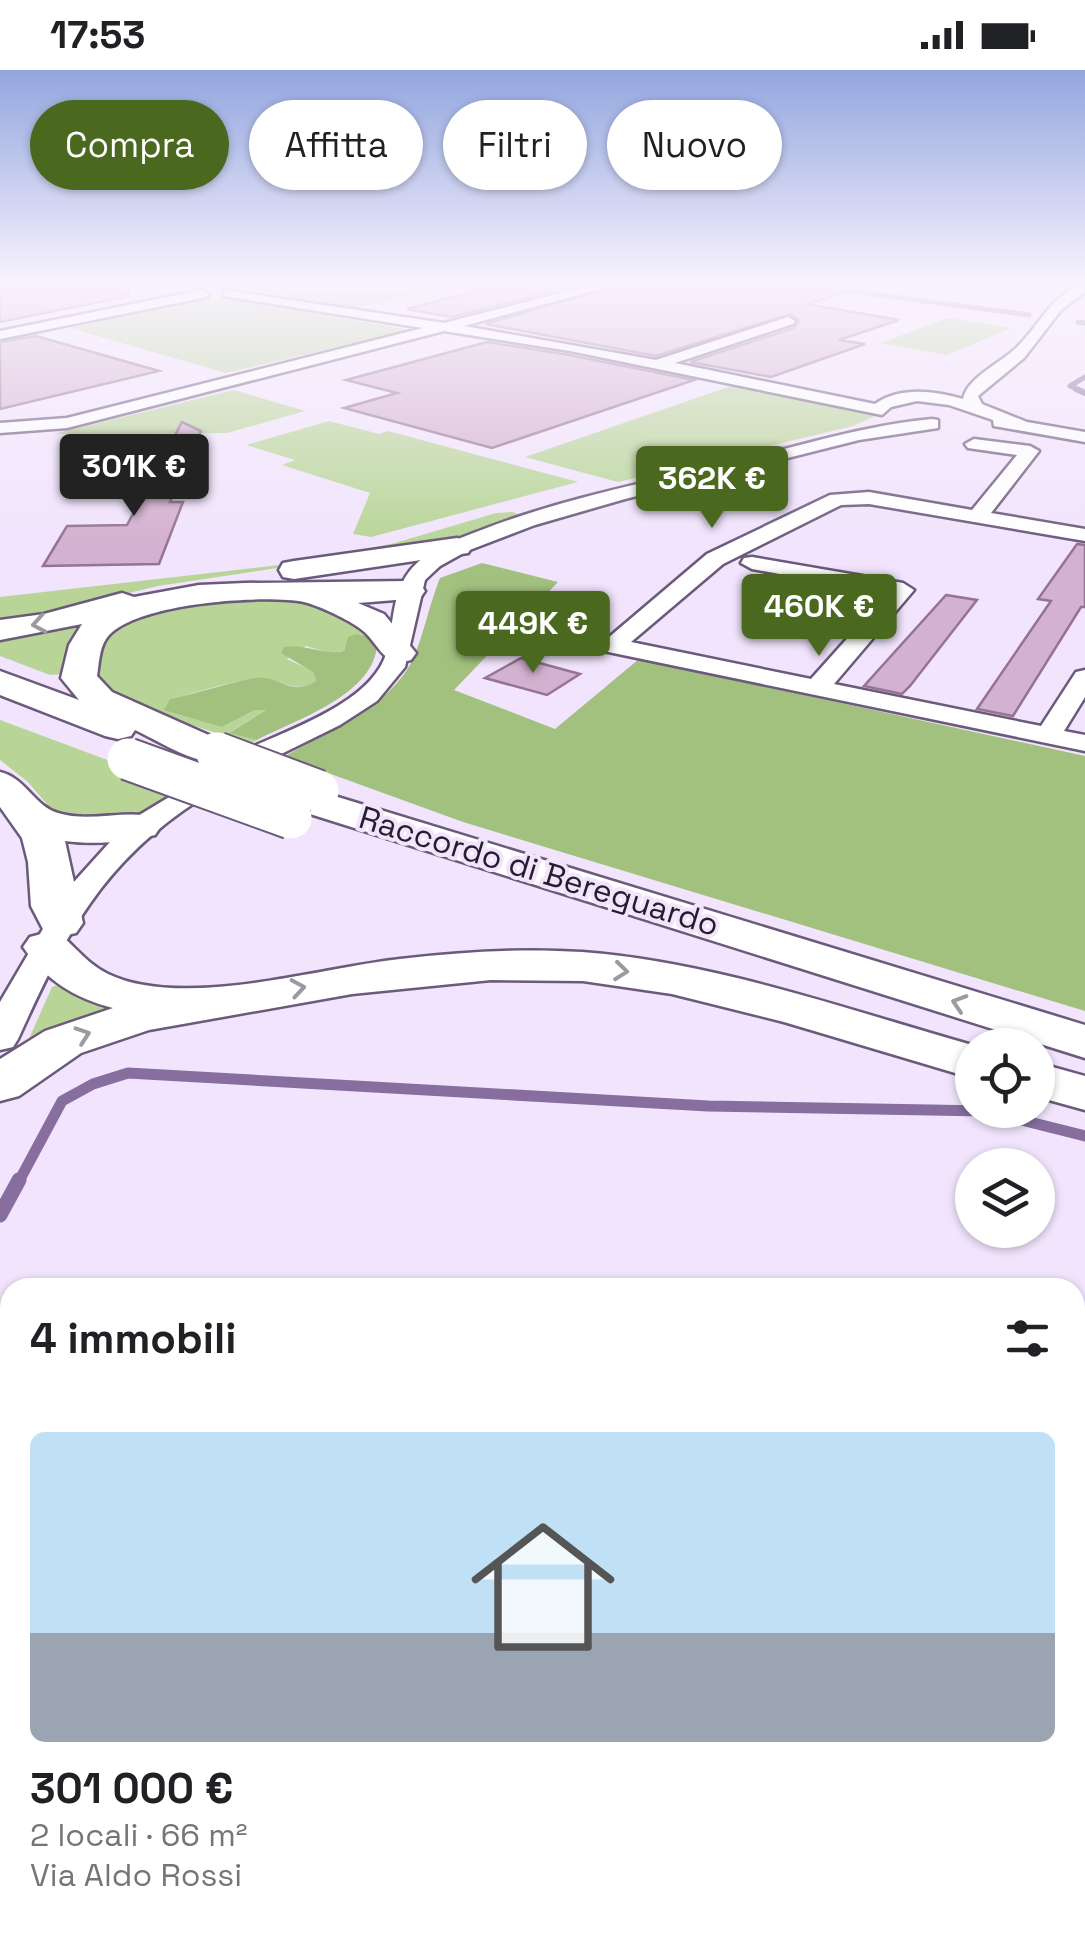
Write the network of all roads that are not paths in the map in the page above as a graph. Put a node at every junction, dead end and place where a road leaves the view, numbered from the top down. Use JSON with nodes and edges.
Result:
{"nodes":[{"id":1,"x":280,"y":370,"type":"edge"},
{"id":2,"x":694,"y":370,"type":"edge"},
{"id":3,"x":997,"y":370,"type":"edge"},
{"id":4,"x":980,"y":382,"type":"junction"},
{"id":5,"x":917,"y":397,"type":"junction"},
{"id":6,"x":886,"y":407,"type":"junction"},
{"id":7,"x":967,"y":416,"type":"junction"},
{"id":8,"x":932,"y":424,"type":"junction"},
{"id":9,"x":0,"y":428,"type":"edge"},
{"id":10,"x":865,"y":430,"type":"junction"},
{"id":11,"x":1085,"y":436,"type":"edge"},
{"id":12,"x":974,"y":444,"type":"dead end"},
{"id":13,"x":977,"y":517,"type":"junction"},
{"id":14,"x":1085,"y":535,"type":"edge"},
{"id":15,"x":457,"y":547,"type":"junction"},
{"id":16,"x":752,"y":563,"type":"dead end"},
{"id":17,"x":284,"y":583,"type":"junction"},
{"id":18,"x":408,"y":591,"type":"junction"},
{"id":19,"x":0,"y":630,"type":"edge"},
{"id":20,"x":541,"y":631,"type":"dead end"},
{"id":21,"x":613,"y":646,"type":"junction"},
{"id":22,"x":398,"y":653,"type":"junction"},
{"id":23,"x":1085,"y":676,"type":"edge"},
{"id":24,"x":0,"y":682,"type":"edge"},
{"id":25,"x":818,"y":686,"type":"junction"},
{"id":26,"x":0,"y":708,"type":"edge"},
{"id":27,"x":1048,"y":735,"type":"junction"},
{"id":28,"x":1085,"y":742,"type":"edge"},
{"id":29,"x":216,"y":766,"type":"junction"},
{"id":30,"x":0,"y":784,"type":"edge"},
{"id":31,"x":304,"y":803,"type":"junction"},
{"id":32,"x":36,"y":820,"type":"junction"},
{"id":33,"x":140,"y":826,"type":"junction"},
{"id":34,"x":54,"y":935,"type":"junction"},
{"id":35,"x":201,"y":1004,"type":"junction"},
{"id":36,"x":4,"y":1020,"type":"edge"},
{"id":37,"x":955,"y":1035,"type":"edge"},
{"id":38,"x":1085,"y":1042,"type":"edge"},
{"id":39,"x":955,"y":1057,"type":"edge"},
{"id":40,"x":1055,"y":1068,"type":"edge"},
{"id":41,"x":1085,"y":1078,"type":"edge"},
{"id":42,"x":0,"y":1084,"type":"edge"},
{"id":43,"x":1055,"y":1085,"type":"edge"},
{"id":44,"x":1085,"y":1093,"type":"edge"}],
"edges":[{"from":1,"to":9,"type":"street"},
{"from":2,"to":6,"type":"street"},
{"from":3,"to":4,"type":"street"},
{"from":4,"to":5,"type":"street"},
{"from":4,"to":7,"type":"street"},
{"from":5,"to":6,"type":"street"},
{"from":5,"to":7,"type":"street"},
{"from":6,"to":8,"type":"street"},
{"from":6,"to":10,"type":"street"},
{"from":7,"to":8,"type":"street"},
{"from":7,"to":11,"type":"street"},
{"from":8,"to":10,"type":"street"},
{"from":10,"to":15,"type":"street"},
{"from":12,"to":13,"type":"street"},
{"from":13,"to":14,"type":"street"},
{"from":13,"to":21,"type":"street"},
{"from":15,"to":17,"type":"highway"},
{"from":15,"to":18,"type":"street"},
{"from":16,"to":25,"type":"street"},
{"from":17,"to":18,"type":"highway"},
{"from":17,"to":19,"type":"highway","one_way":true},
{"from":17,"to":22,"type":"highway"},
{"from":17,"to":29,"type":"highway"},
{"from":18,"to":22,"type":"street"},
{"from":20,"to":21,"type":"street"},
{"from":21,"to":25,"type":"street"},
{"from":22,"to":29,"type":"street"},
{"from":23,"to":27,"type":"street"},
{"from":24,"to":29,"type":"highway","name":"Raccordo di Bereguardo"},
{"from":25,"to":27,"type":"street"},
{"from":26,"to":31,"type":"highway","name":"Raccordo di Bereguardo","bridge":true},
{"from":27,"to":28,"type":"street"},
{"from":29,"to":31,"type":"highway","name":"Raccordo di Bereguardo"},
{"from":29,"to":33,"type":"street"},
{"from":30,"to":32,"type":"highway"},
{"from":31,"to":37,"type":"highway","name":"Raccordo di Bereguardo"},
{"from":38,"to":31,"type":"highway","name":"Raccordo di Bereguardo","one_way":true},
{"from":32,"to":33,"type":"highway"},
{"from":32,"to":34,"type":"highway"},
{"from":33,"to":34,"type":"street"},
{"from":34,"to":35,"type":"highway"},
{"from":34,"to":36,"type":"street"},
{"from":35,"to":39,"type":"highway","one_way":true},
{"from":42,"to":35,"type":"highway","one_way":true},
{"from":40,"to":41,"type":"highway"},
{"from":43,"to":44,"type":"highway"}]}
